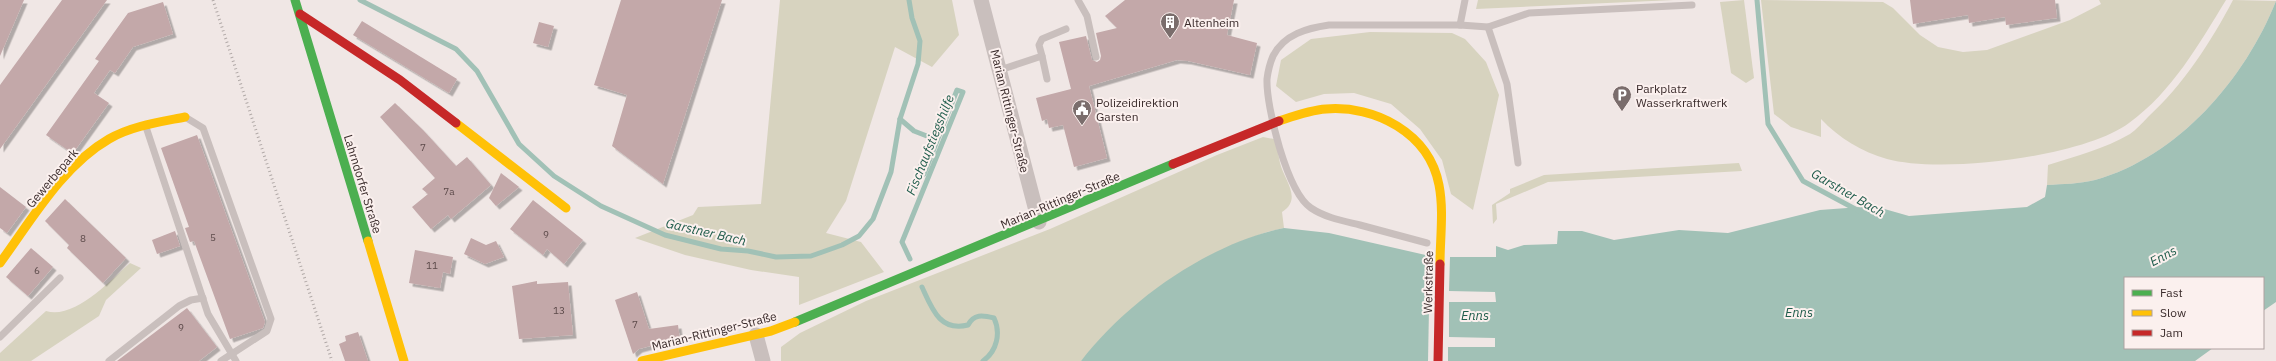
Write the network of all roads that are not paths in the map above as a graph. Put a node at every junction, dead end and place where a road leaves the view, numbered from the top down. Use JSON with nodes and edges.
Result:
{"nodes":[{"id":1,"x":981,"y":0,"type":"edge"},
{"id":2,"x":1078,"y":0,"type":"edge"},
{"id":3,"x":1465,"y":0,"type":"edge"},
{"id":4,"x":296,"y":1,"type":"edge"},
{"id":5,"x":1692,"y":5,"type":"dead end"},
{"id":6,"x":300,"y":14,"type":"junction"},
{"id":7,"x":1460,"y":25,"type":"junction"},
{"id":8,"x":1488,"y":27,"type":"junction"},
{"id":9,"x":1066,"y":29,"type":"dead end"},
{"id":10,"x":1042,"y":56,"type":"junction"},
{"id":11,"x":1096,"y":57,"type":"dead end"},
{"id":12,"x":1000,"y":70,"type":"junction"},
{"id":13,"x":1047,"y":79,"type":"dead end"},
{"id":14,"x":185,"y":117,"type":"joint"},
{"id":15,"x":1274,"y":122,"type":"junction"},
{"id":16,"x":146,"y":126,"type":"junction"},
{"id":17,"x":1518,"y":163,"type":"dead end"},
{"id":18,"x":1441,"y":204,"type":"joint"},
{"id":19,"x":566,"y":208,"type":"dead end"},
{"id":20,"x":1038,"y":222,"type":"junction"},
{"id":21,"x":1427,"y":243,"type":"dead end"},
{"id":22,"x":0,"y":263,"type":"edge"},
{"id":23,"x":60,"y":278,"type":"dead end"},
{"id":24,"x":204,"y":298,"type":"junction"},
{"id":25,"x":756,"y":335,"type":"junction"},
{"id":26,"x":0,"y":337,"type":"edge"},
{"id":27,"x":231,"y":354,"type":"junction"},
{"id":28,"x":109,"y":361,"type":"edge"},
{"id":29,"x":221,"y":361,"type":"edge"},
{"id":30,"x":236,"y":361,"type":"edge"},
{"id":31,"x":404,"y":361,"type":"edge"},
{"id":32,"x":642,"y":361,"type":"edge"},
{"id":33,"x":763,"y":361,"type":"edge"},
{"id":34,"x":1438,"y":361,"type":"edge"}],
"edges":[{"from":1,"to":12,"type":"street","name":"Marian Rittinger-Straße"},
{"from":2,"to":11,"type":"lane"},
{"from":3,"to":7,"type":"lane"},
{"from":4,"to":6,"type":"street","name":"Lahrndorfer Straße"},
{"from":5,"to":8,"type":"lane"},
{"from":6,"to":19,"type":"street"},
{"from":6,"to":31,"type":"street","name":"Lahrndorfer Straße"},
{"from":7,"to":8,"type":"lane"},
{"from":7,"to":15,"type":"lane"},
{"from":8,"to":17,"type":"lane"},
{"from":9,"to":10,"type":"lane"},
{"from":10,"to":12,"type":"lane"},
{"from":10,"to":13,"type":"lane"},
{"from":12,"to":20,"type":"street","name":"Marian Rittinger-Straße"},
{"from":14,"to":16,"type":"street","name":"Gewerbepark"},
{"from":14,"to":27,"type":"lane"},
{"from":15,"to":18,"type":"street","name":"Marian-Rittinger-Straße"},
{"from":15,"to":20,"type":"street","name":"Marian-Rittinger-Straße"},
{"from":15,"to":21,"type":"lane"},
{"from":16,"to":22,"type":"street","name":"Gewerbepark"},
{"from":16,"to":24,"type":"lane"},
{"from":18,"to":34,"type":"street","name":"Werkstraße"},
{"from":20,"to":25,"type":"street","name":"Marian-Rittinger-Straße"},
{"from":23,"to":26,"type":"lane"},
{"from":24,"to":27,"type":"lane"},
{"from":24,"to":28,"type":"lane"},
{"from":25,"to":32,"type":"street","name":"Marian-Rittinger-Straße"},
{"from":25,"to":33,"type":"street"},
{"from":27,"to":29,"type":"lane"},
{"from":27,"to":30,"type":"lane"}]}
